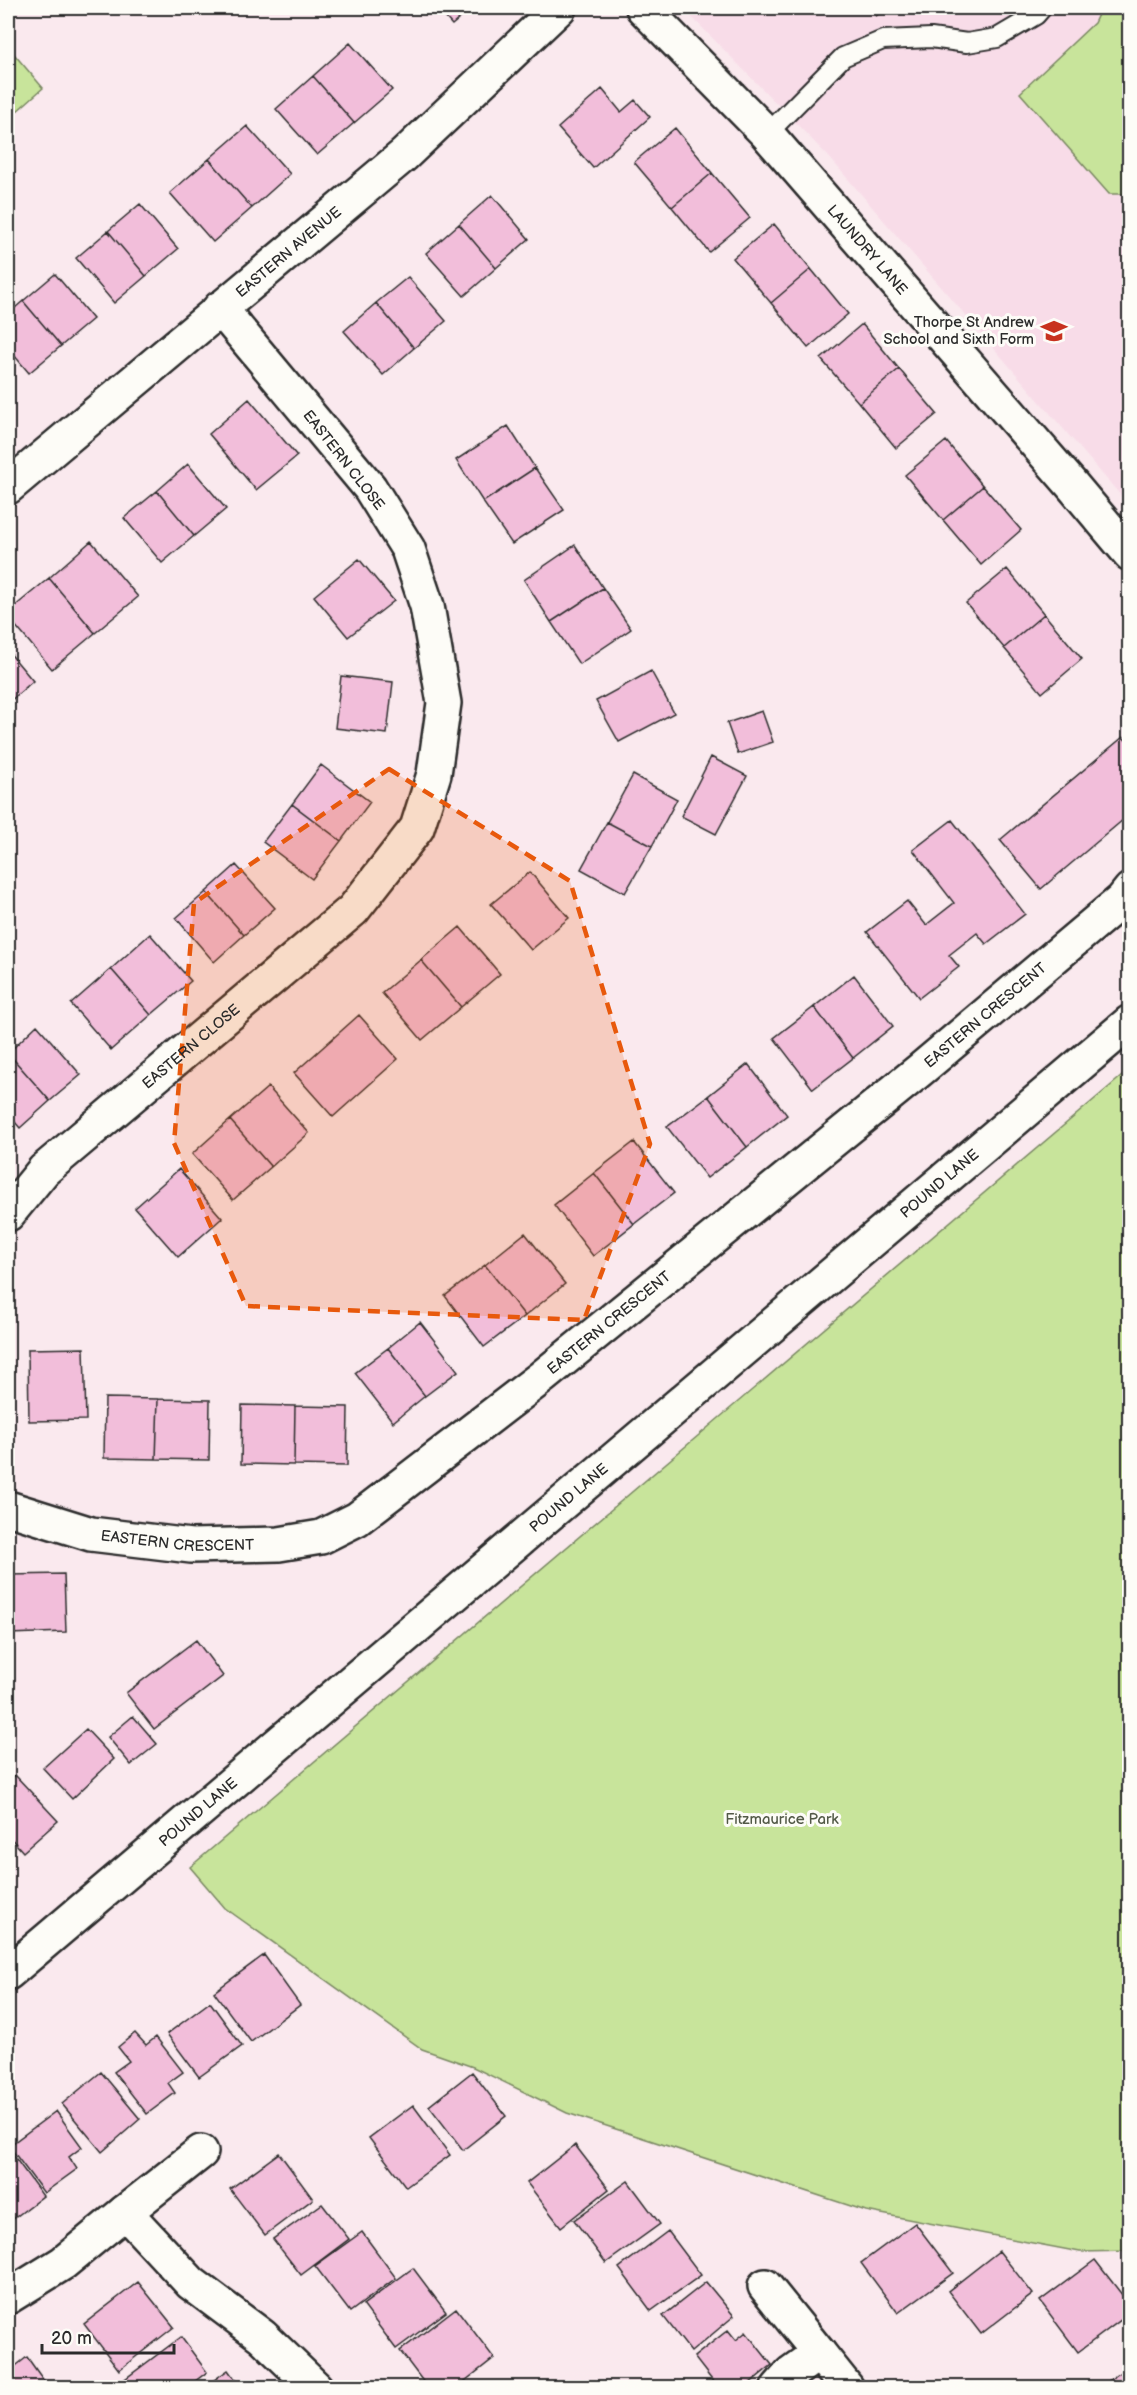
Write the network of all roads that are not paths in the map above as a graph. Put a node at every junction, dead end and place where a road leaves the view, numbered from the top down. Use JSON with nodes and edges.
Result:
{"nodes":[{"id":1,"x":559,"y":8,"type":"edge"},
{"id":2,"x":643,"y":8,"type":"edge"},
{"id":3,"x":1042,"y":8,"type":"edge"},
{"id":4,"x":767,"y":134,"type":"junction"},
{"id":5,"x":220,"y":308,"type":"junction"},
{"id":6,"x":8,"y":487,"type":"edge"},
{"id":7,"x":1130,"y":554,"type":"edge"},
{"id":8,"x":1130,"y":890,"type":"edge"},
{"id":9,"x":1130,"y":1022,"type":"edge"},
{"id":10,"x":8,"y":1214,"type":"edge"},
{"id":11,"x":8,"y":1508,"type":"edge"},
{"id":12,"x":8,"y":1973,"type":"edge"},
{"id":13,"x":201,"y":2152,"type":"dead end"},
{"id":14,"x":125,"y":2212,"type":"junction"},
{"id":15,"x":765,"y":2286,"type":"dead end"},
{"id":16,"x":8,"y":2297,"type":"edge"},
{"id":17,"x":819,"y":2353,"type":"junction"},
{"id":18,"x":316,"y":2388,"type":"edge"},
{"id":19,"x":778,"y":2388,"type":"edge"},
{"id":20,"x":847,"y":2388,"type":"edge"}],
"edges":[{"from":1,"to":5,"type":"street","name":"EASTERN AVENUE"},
{"from":2,"to":4,"type":"street","name":"LAUNDRY LANE"},
{"from":3,"to":4,"type":"lane"},
{"from":4,"to":7,"type":"street","name":"LAUNDRY LANE"},
{"from":5,"to":6,"type":"street","name":"EASTERN AVENUE"},
{"from":5,"to":10,"type":"street","name":"EASTERN CLOSE"},
{"from":8,"to":11,"type":"street","name":"EASTERN CRESCENT"},
{"from":9,"to":12,"type":"street","name":"POUND LANE"},
{"from":13,"to":14,"type":"street"},
{"from":14,"to":16,"type":"street"},
{"from":14,"to":18,"type":"street"},
{"from":15,"to":17,"type":"street"},
{"from":17,"to":19,"type":"street"},
{"from":17,"to":20,"type":"street"}]}
